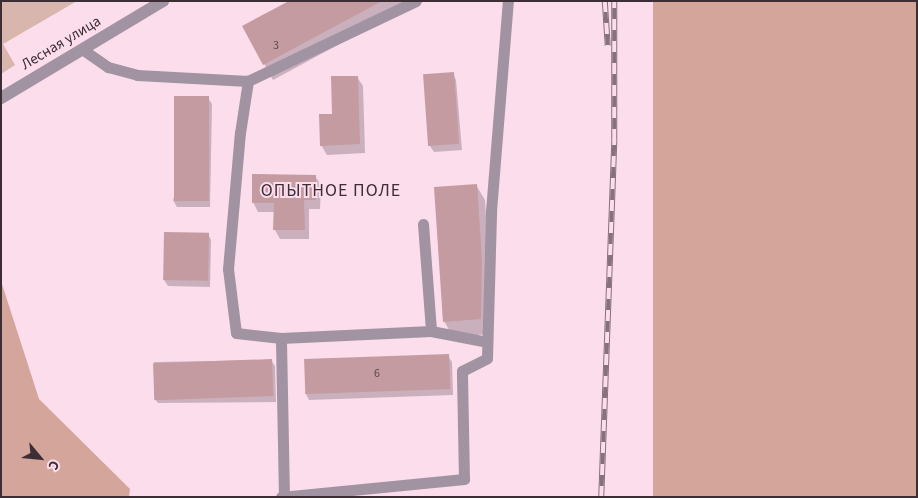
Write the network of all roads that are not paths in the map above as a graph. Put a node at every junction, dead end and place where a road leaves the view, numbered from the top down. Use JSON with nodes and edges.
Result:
{"nodes":[{"id":1,"x":163,"y":1,"type":"edge"},
{"id":2,"x":416,"y":1,"type":"edge"},
{"id":3,"x":508,"y":1,"type":"edge"},
{"id":4,"x":82,"y":49,"type":"junction"},
{"id":5,"x":248,"y":81,"type":"junction"},
{"id":6,"x":1,"y":98,"type":"edge"},
{"id":7,"x":423,"y":224,"type":"dead end"},
{"id":8,"x":431,"y":331,"type":"junction"},
{"id":9,"x":281,"y":338,"type":"junction"},
{"id":10,"x":487,"y":342,"type":"junction"},
{"id":11,"x":283,"y":497,"type":"edge"}],
"edges":[{"from":1,"to":4,"type":"street","name":"Лесная улица"},
{"from":2,"to":5,"type":"lane"},
{"from":3,"to":10,"type":"lane"},
{"from":4,"to":5,"type":"lane"},
{"from":4,"to":6,"type":"street","name":"Лесная улица"},
{"from":5,"to":9,"type":"lane"},
{"from":7,"to":8,"type":"lane"},
{"from":8,"to":9,"type":"lane"},
{"from":8,"to":10,"type":"lane"},
{"from":9,"to":11,"type":"lane"},
{"from":10,"to":11,"type":"lane"}]}
